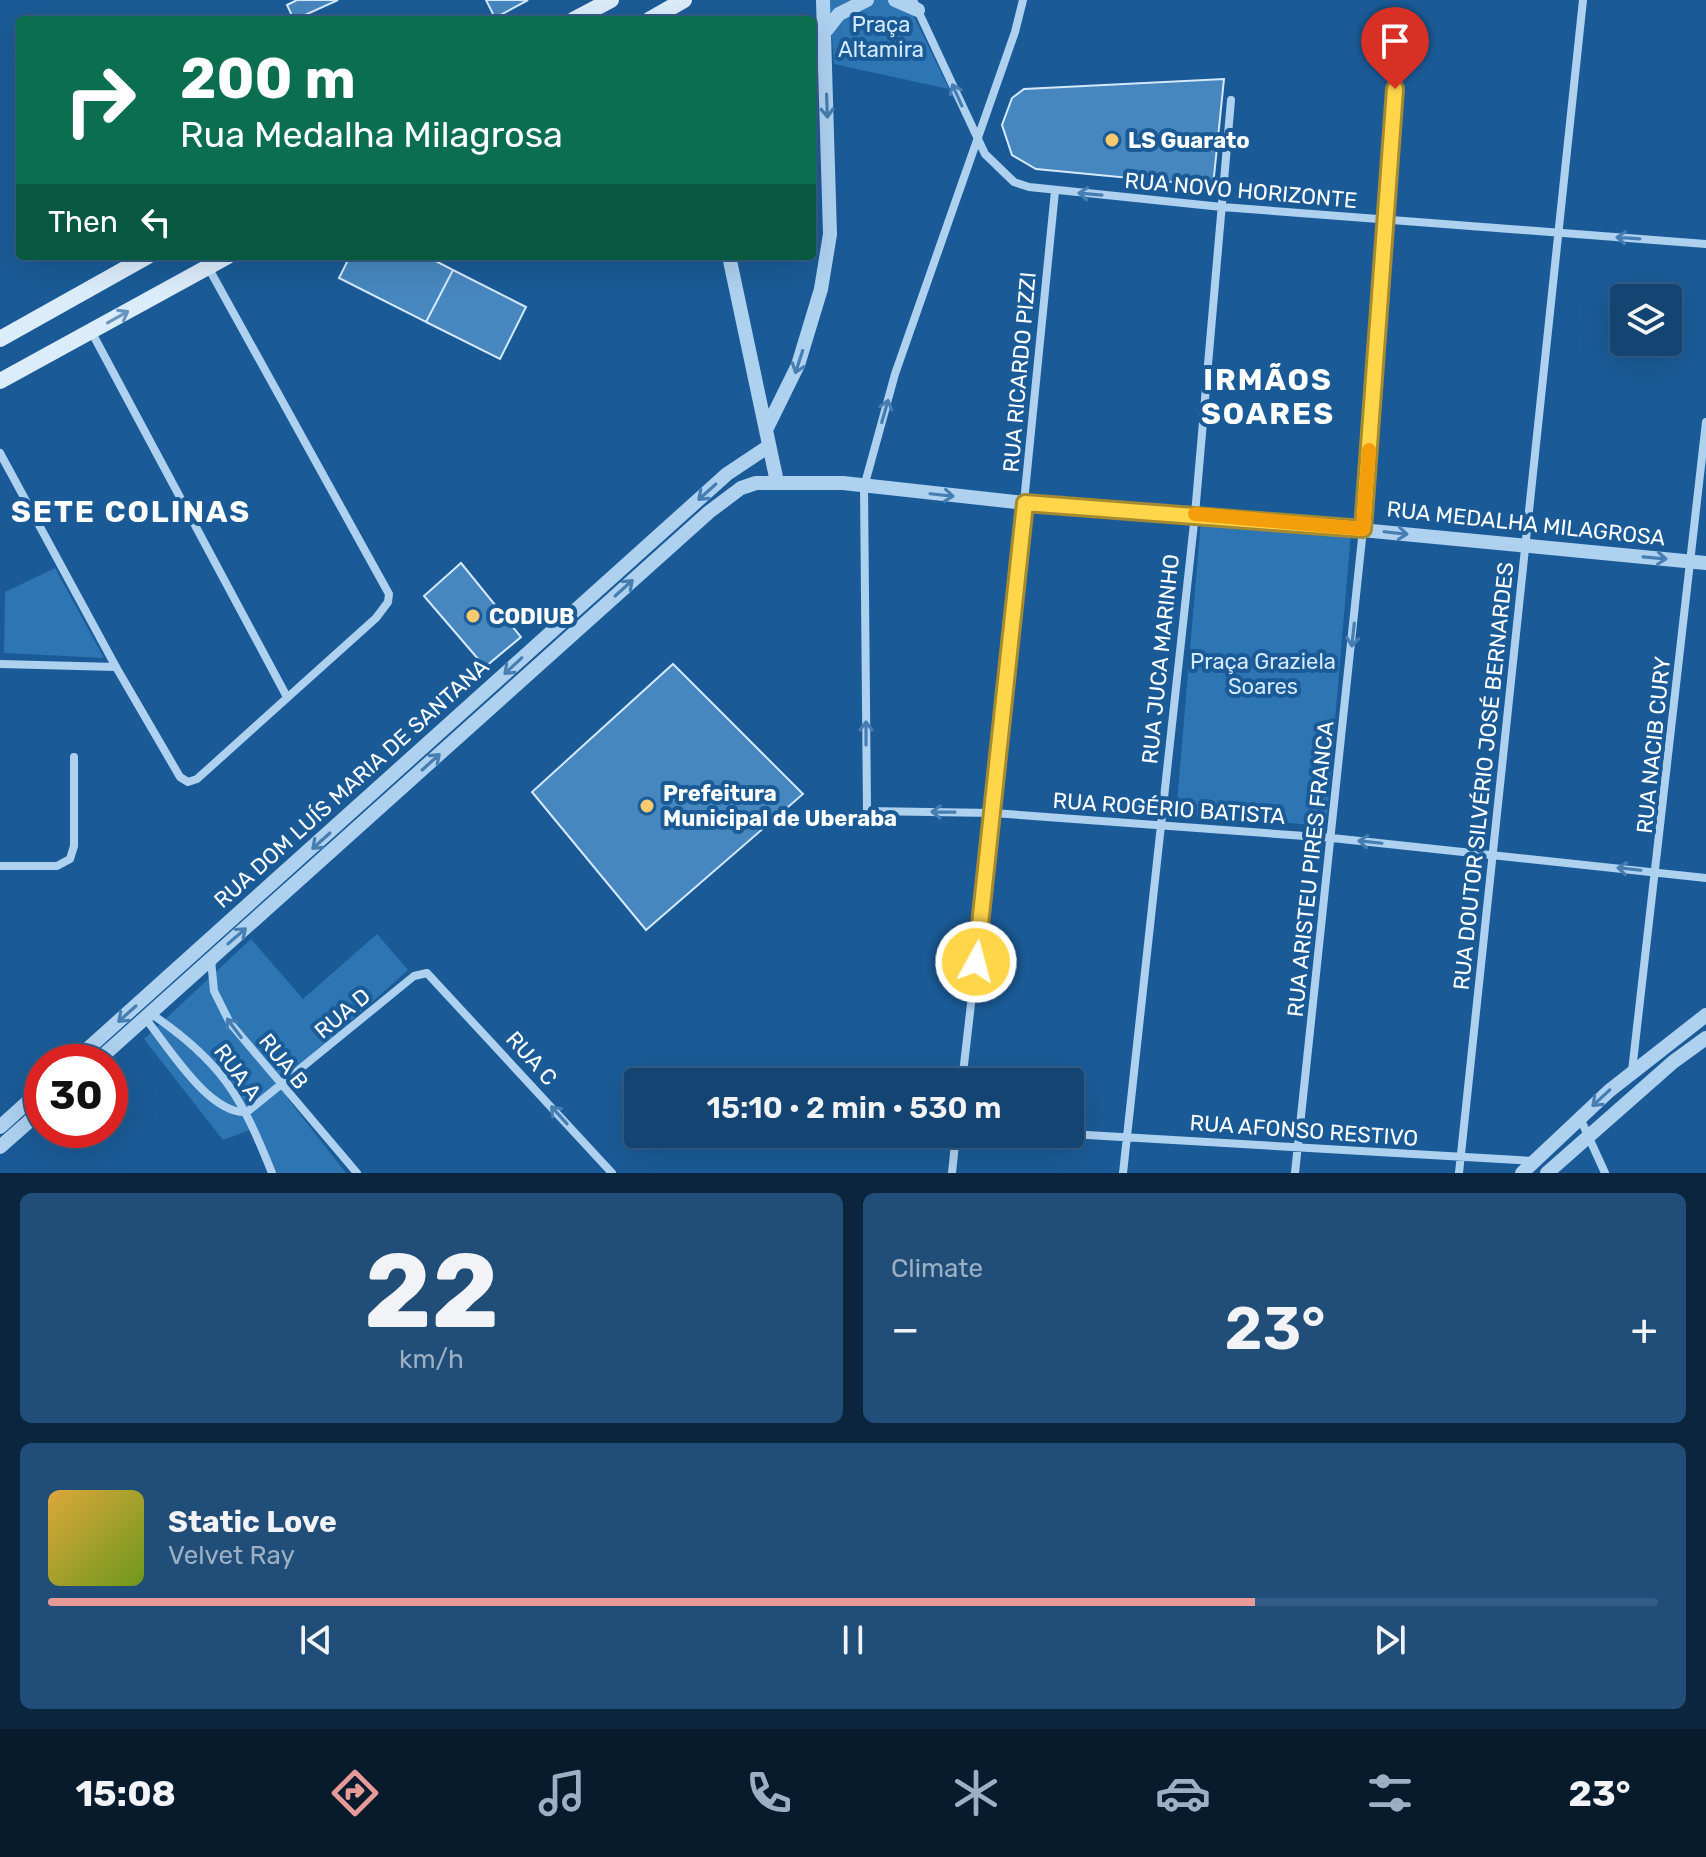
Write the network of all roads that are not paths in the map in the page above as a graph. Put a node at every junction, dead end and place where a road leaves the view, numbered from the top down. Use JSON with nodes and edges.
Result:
{"nodes":[{"id":1,"x":611,"y":0,"type":"edge"},
{"id":2,"x":823,"y":0,"type":"edge"},
{"id":3,"x":867,"y":0,"type":"edge"},
{"id":4,"x":895,"y":0,"type":"edge"},
{"id":5,"x":1023,"y":0,"type":"edge"},
{"id":6,"x":1583,"y":0,"type":"edge"},
{"id":7,"x":915,"y":5,"type":"edge"},
{"id":8,"x":678,"y":6,"type":"edge"},
{"id":9,"x":581,"y":16,"type":"edge"},
{"id":10,"x":657,"y":16,"type":"edge"},
{"id":11,"x":825,"y":32,"type":"junction"},
{"id":12,"x":1395,"y":89,"type":"dead end"},
{"id":13,"x":1231,"y":100,"type":"dead end"},
{"id":14,"x":977,"y":141,"type":"junction"},
{"id":15,"x":1055,"y":191,"type":"junction"},
{"id":16,"x":1222,"y":207,"type":"junction"},
{"id":17,"x":1386,"y":220,"type":"junction"},
{"id":18,"x":1559,"y":234,"type":"junction"},
{"id":19,"x":1706,"y":244,"type":"edge"},
{"id":20,"x":141,"y":260,"type":"edge"},
{"id":21,"x":221,"y":260,"type":"edge"},
{"id":22,"x":730,"y":260,"type":"edge"},
{"id":23,"x":208,"y":267,"type":"junction"},
{"id":24,"x":91,"y":331,"type":"junction"},
{"id":25,"x":0,"y":339,"type":"edge"},
{"id":26,"x":0,"y":381,"type":"edge"},
{"id":27,"x":1706,"y":422,"type":"edge"},
{"id":28,"x":767,"y":428,"type":"junction"},
{"id":29,"x":769,"y":446,"type":"junction"},
{"id":30,"x":0,"y":453,"type":"edge"},
{"id":31,"x":777,"y":482,"type":"junction"},
{"id":32,"x":864,"y":487,"type":"junction"},
{"id":33,"x":1025,"y":503,"type":"junction"},
{"id":34,"x":1195,"y":514,"type":"junction"},
{"id":35,"x":1363,"y":529,"type":"junction"},
{"id":36,"x":1525,"y":546,"type":"junction"},
{"id":37,"x":1698,"y":563,"type":"edge"},
{"id":38,"x":0,"y":664,"type":"edge"},
{"id":39,"x":116,"y":667,"type":"junction"},
{"id":40,"x":287,"y":697,"type":"junction"},
{"id":41,"x":74,"y":757,"type":"dead end"},
{"id":42,"x":993,"y":813,"type":"junction"},
{"id":43,"x":1159,"y":827,"type":"junction"},
{"id":44,"x":1332,"y":838,"type":"junction"},
{"id":45,"x":1494,"y":854,"type":"junction"},
{"id":46,"x":0,"y":866,"type":"edge"},
{"id":47,"x":1658,"y":872,"type":"junction"},
{"id":48,"x":1706,"y":878,"type":"edge"},
{"id":49,"x":210,"y":959,"type":"junction"},
{"id":50,"x":422,"y":972,"type":"joint"},
{"id":51,"x":1706,"y":1015,"type":"edge"},
{"id":52,"x":148,"y":1016,"type":"junction"},
{"id":53,"x":1706,"y":1038,"type":"edge"},
{"id":54,"x":93,"y":1044,"type":"edge"},
{"id":55,"x":116,"y":1044,"type":"edge"},
{"id":56,"x":964,"y":1068,"type":"edge"},
{"id":57,"x":1632,"y":1072,"type":"junction"},
{"id":58,"x":281,"y":1087,"type":"junction"},
{"id":59,"x":24,"y":1105,"type":"edge"},
{"id":60,"x":247,"y":1112,"type":"junction"},
{"id":61,"x":1580,"y":1118,"type":"junction"},
{"id":62,"x":24,"y":1126,"type":"edge"},
{"id":63,"x":0,"y":1127,"type":"edge"},
{"id":64,"x":1084,"y":1135,"type":"edge"},
{"id":65,"x":1588,"y":1136,"type":"junction"},
{"id":66,"x":1127,"y":1137,"type":"junction"},
{"id":67,"x":0,"y":1147,"type":"edge"},
{"id":68,"x":955,"y":1148,"type":"edge"},
{"id":69,"x":1298,"y":1148,"type":"junction"},
{"id":70,"x":1461,"y":1158,"type":"junction"},
{"id":71,"x":1535,"y":1161,"type":"junction"},
{"id":72,"x":272,"y":1173,"type":"edge"},
{"id":73,"x":357,"y":1173,"type":"edge"},
{"id":74,"x":612,"y":1173,"type":"edge"},
{"id":75,"x":952,"y":1173,"type":"edge"},
{"id":76,"x":1123,"y":1173,"type":"edge"},
{"id":77,"x":1295,"y":1173,"type":"edge"},
{"id":78,"x":1459,"y":1173,"type":"edge"},
{"id":79,"x":1522,"y":1173,"type":"edge"},
{"id":80,"x":1547,"y":1173,"type":"edge"},
{"id":81,"x":1605,"y":1173,"type":"edge"}],
"edges":[{"from":1,"to":9,"type":"main road"},
{"from":2,"to":11,"type":"street"},
{"from":3,"to":11,"type":"street"},
{"from":4,"to":7,"type":"street"},
{"from":5,"to":14,"type":"street"},
{"from":6,"to":18,"type":"street","name":"RUA DOUTOR SILVÉRIO JOSÉ BERNARDES"},
{"from":14,"to":7,"type":"street","one_way":true},
{"from":8,"to":10,"type":"main road"},
{"from":11,"to":28,"type":"street","one_way":true},
{"from":12,"to":17,"type":"street","name":"RUA ARISTEU PIRES FRANCA"},
{"from":13,"to":16,"type":"street","name":"RUA JUCA MARINHO"},
{"from":14,"to":15,"type":"street","name":"RUA NOVO HORIZONTE"},
{"from":32,"to":14,"type":"street","one_way":true},
{"from":16,"to":15,"type":"street","name":"RUA NOVO HORIZONTE","one_way":true},
{"from":15,"to":33,"type":"street","name":"RUA RICARDO PIZZI"},
{"from":16,"to":17,"type":"street","name":"RUA NOVO HORIZONTE"},
{"from":16,"to":34,"type":"street","name":"RUA JUCA MARINHO"},
{"from":17,"to":18,"type":"street","name":"RUA NOVO HORIZONTE"},
{"from":17,"to":35,"type":"street","name":"RUA ARISTEU PIRES FRANCA"},
{"from":19,"to":18,"type":"street","name":"RUA NOVO HORIZONTE","one_way":true},
{"from":18,"to":36,"type":"street","name":"RUA DOUTOR SILVÉRIO JOSÉ BERNARDES"},
{"from":20,"to":25,"type":"main road"},
{"from":21,"to":23,"type":"main road"},
{"from":22,"to":28,"type":"street"},
{"from":24,"to":23,"type":"main road","one_way":true},
{"from":23,"to":40,"type":"street"},
{"from":24,"to":26,"type":"main road"},
{"from":24,"to":40,"type":"street"},
{"from":27,"to":37,"type":"street","name":"RUA NACIB CURY"},
{"from":28,"to":29,"type":"street"},
{"from":29,"to":31,"type":"street"},
{"from":29,"to":54,"type":"street","name":"RUA DOM LUÍS MARIA DE SANTANA","one_way":true},
{"from":30,"to":39,"type":"street"},
{"from":31,"to":32,"type":"street","name":"RUA DOM LUÍS MARIA DE SANTANA"},
{"from":49,"to":31,"type":"street","name":"RUA DOM LUÍS MARIA DE SANTANA","one_way":true},
{"from":32,"to":33,"type":"street","name":"RUA MEDALHA MILAGROSA","one_way":true},
{"from":42,"to":32,"type":"street","name":"RUA ROGÉRIO BATISTA","one_way":true},
{"from":33,"to":34,"type":"street","name":"RUA MEDALHA MILAGROSA"},
{"from":33,"to":42,"type":"street","name":"RUA RICARDO PIZZI"},
{"from":34,"to":35,"type":"street","name":"RUA MEDALHA MILAGROSA"},
{"from":34,"to":43,"type":"street","name":"RUA JUCA MARINHO"},
{"from":35,"to":36,"type":"street","name":"RUA MEDALHA MILAGROSA","one_way":true},
{"from":35,"to":44,"type":"street","name":"RUA ARISTEU PIRES FRANCA","one_way":true},
{"from":36,"to":37,"type":"street","name":"RUA MEDALHA MILAGROSA","one_way":true},
{"from":36,"to":45,"type":"street","name":"RUA DOUTOR SILVÉRIO JOSÉ BERNARDES"},
{"from":37,"to":47,"type":"street","name":"RUA NACIB CURY"},
{"from":38,"to":39,"type":"street"},
{"from":39,"to":40,"type":"street"},
{"from":41,"to":46,"type":"street"},
{"from":42,"to":43,"type":"street","name":"RUA ROGÉRIO BATISTA"},
{"from":42,"to":56,"type":"street","name":"RUA RICARDO PIZZI"},
{"from":43,"to":44,"type":"street","name":"RUA ROGÉRIO BATISTA"},
{"from":43,"to":66,"type":"street","name":"RUA JUCA MARINHO"},
{"from":45,"to":44,"type":"street","name":"RUA ROGÉRIO BATISTA","one_way":true},
{"from":44,"to":69,"type":"street","name":"RUA ARISTEU PIRES FRANCA"},
{"from":47,"to":45,"type":"street","name":"RUA ROGÉRIO BATISTA","one_way":true},
{"from":45,"to":70,"type":"street","name":"RUA DOUTOR SILVÉRIO JOSÉ BERNARDES"},
{"from":47,"to":48,"type":"street","name":"RUA ROGÉRIO BATISTA"},
{"from":47,"to":57,"type":"street","name":"RUA NACIB CURY"},
{"from":49,"to":52,"type":"street","name":"RUA DOM LUÍS MARIA DE SANTANA"},
{"from":58,"to":49,"type":"street","name":"RUA B","one_way":true},
{"from":50,"to":58,"type":"street","name":"RUA D"},
{"from":74,"to":50,"type":"street","name":"RUA C","one_way":true},
{"from":51,"to":57,"type":"street"},
{"from":52,"to":55,"type":"street","name":"RUA DOM LUÍS MARIA DE SANTANA"},
{"from":52,"to":60,"type":"street","name":"RUA A"},
{"from":52,"to":60,"type":"street"},
{"from":53,"to":65,"type":"street"},
{"from":57,"to":61,"type":"street","one_way":true},
{"from":58,"to":60,"type":"street","name":"RUA D"},
{"from":58,"to":73,"type":"street","name":"RUA B"},
{"from":59,"to":63,"type":"street"},
{"from":60,"to":72,"type":"street","name":"RUA A"},
{"from":61,"to":65,"type":"street"},
{"from":61,"to":71,"type":"street"},
{"from":62,"to":67,"type":"street"},
{"from":64,"to":66,"type":"street","name":"RUA AFONSO RESTIVO"},
{"from":65,"to":80,"type":"street"},
{"from":65,"to":81,"type":"street"},
{"from":66,"to":69,"type":"street","name":"RUA AFONSO RESTIVO"},
{"from":66,"to":76,"type":"street","name":"RUA JUCA MARINHO"},
{"from":68,"to":75,"type":"street"},
{"from":69,"to":70,"type":"street","name":"RUA AFONSO RESTIVO"},
{"from":69,"to":77,"type":"street","name":"RUA ARISTEU PIRES FRANCA"},
{"from":70,"to":71,"type":"street","name":"RUA AFONSO RESTIVO"},
{"from":70,"to":78,"type":"street","name":"RUA DOUTOR SILVÉRIO JOSÉ BERNARDES"},
{"from":71,"to":79,"type":"street"}]}
